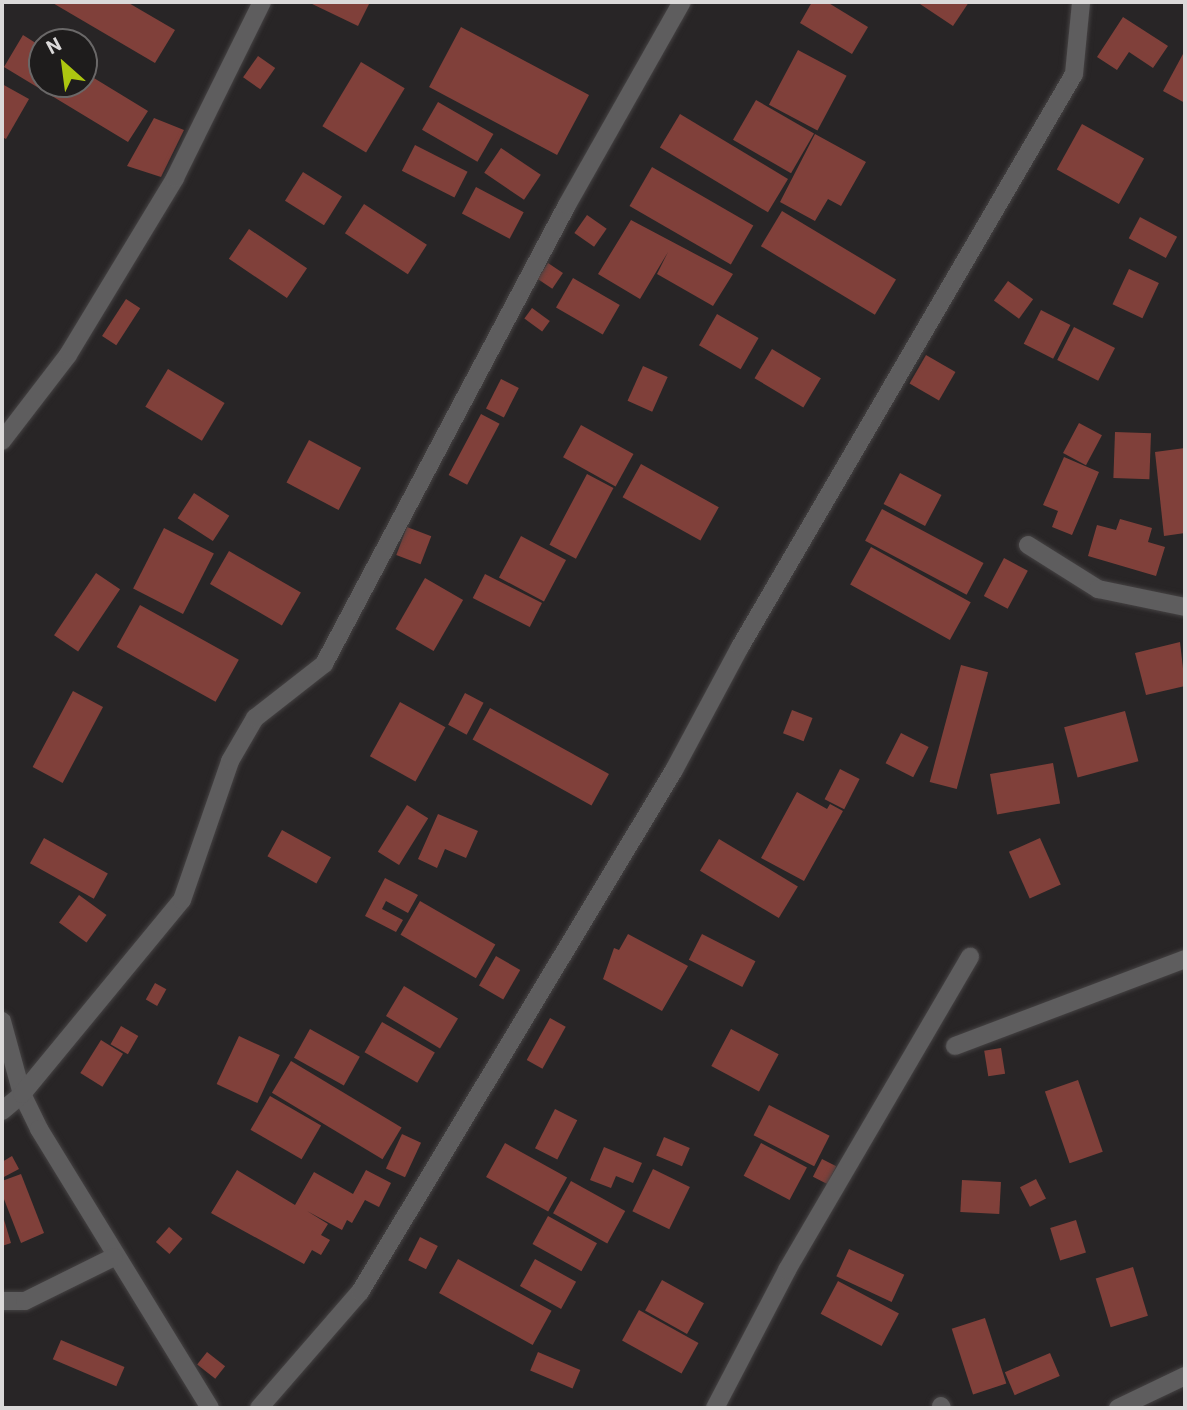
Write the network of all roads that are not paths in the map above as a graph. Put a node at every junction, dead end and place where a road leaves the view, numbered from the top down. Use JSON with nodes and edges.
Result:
{"nodes":[{"id":1,"x":262,"y":2,"type":"edge"},
{"id":2,"x":682,"y":2,"type":"edge"},
{"id":3,"x":1081,"y":2,"type":"edge"},
{"id":4,"x":2,"y":440,"type":"edge"},
{"id":5,"x":1028,"y":545,"type":"dead end"},
{"id":6,"x":1185,"y":607,"type":"edge"},
{"id":7,"x":970,"y":957,"type":"dead end"},
{"id":8,"x":1185,"y":959,"type":"edge"},
{"id":9,"x":2,"y":1021,"type":"edge"},
{"id":10,"x":955,"y":1046,"type":"dead end"},
{"id":11,"x":22,"y":1094,"type":"junction"},
{"id":12,"x":2,"y":1111,"type":"edge"},
{"id":13,"x":114,"y":1257,"type":"junction"},
{"id":14,"x":2,"y":1301,"type":"edge"},
{"id":15,"x":1185,"y":1376,"type":"edge"},
{"id":16,"x":210,"y":1408,"type":"edge"},
{"id":17,"x":259,"y":1408,"type":"edge"},
{"id":18,"x":715,"y":1408,"type":"edge"},
{"id":19,"x":1118,"y":1408,"type":"edge"}],
"edges":[{"from":1,"to":4,"type":"street"},
{"from":2,"to":11,"type":"street"},
{"from":3,"to":17,"type":"street"},
{"from":5,"to":6,"type":"street"},
{"from":7,"to":18,"type":"street"},
{"from":8,"to":10,"type":"street"},
{"from":9,"to":11,"type":"street"},
{"from":11,"to":12,"type":"street"},
{"from":11,"to":13,"type":"street"},
{"from":13,"to":14,"type":"street"},
{"from":13,"to":16,"type":"street"},
{"from":15,"to":19,"type":"street"}]}
